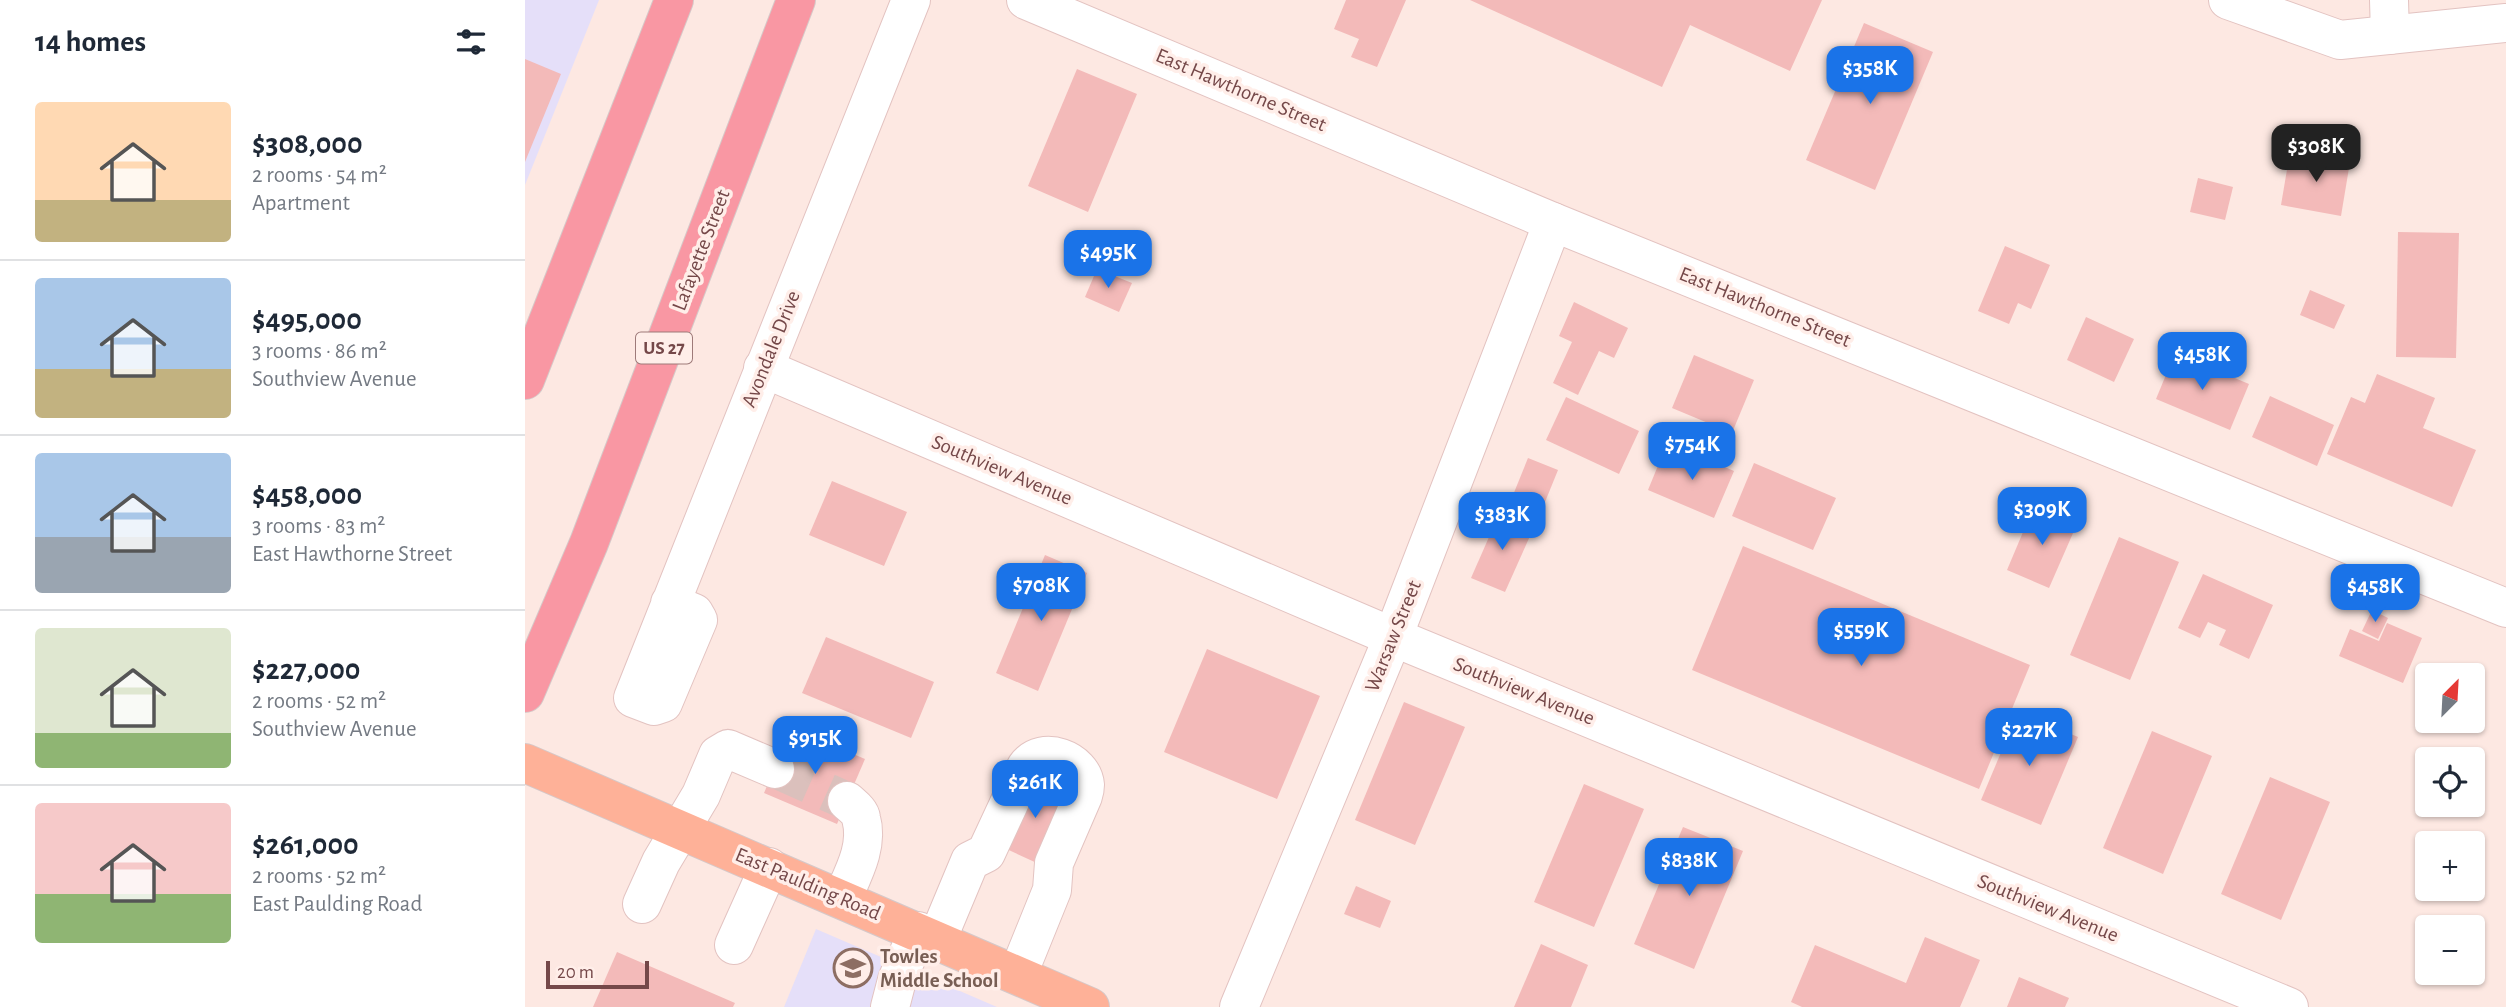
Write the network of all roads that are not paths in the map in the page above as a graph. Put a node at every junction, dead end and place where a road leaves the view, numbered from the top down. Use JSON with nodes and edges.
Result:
{"nodes":[{"id":1,"x":674,"y":0,"type":"edge"},
{"id":2,"x":796,"y":0,"type":"edge"},
{"id":3,"x":911,"y":0,"type":"edge"},
{"id":4,"x":1026,"y":0,"type":"edge"},
{"id":5,"x":2228,"y":0,"type":"edge"},
{"id":6,"x":2390,"y":17,"type":"edge"},
{"id":7,"x":2506,"y":23,"type":"edge"},
{"id":8,"x":1553,"y":222,"type":"junction"},
{"id":9,"x":763,"y":368,"type":"junction"},
{"id":10,"x":525,"y":380,"type":"edge"},
{"id":11,"x":2506,"y":608,"type":"edge"},
{"id":12,"x":1393,"y":637,"type":"junction"},
{"id":13,"x":525,"y":693,"type":"edge"},
{"id":14,"x":633,"y":698,"type":"dead end"},
{"id":15,"x":525,"y":762,"type":"edge"},
{"id":16,"x":775,"y":769,"type":"tunnel mouth"},
{"id":17,"x":847,"y":801,"type":"tunnel mouth"},
{"id":18,"x":680,"y":828,"type":"junction"},
{"id":19,"x":769,"y":867,"type":"junction"},
{"id":20,"x":842,"y":899,"type":"junction"},
{"id":21,"x":642,"y":904,"type":"dead end"},
{"id":22,"x":928,"y":935,"type":"junction"},
{"id":23,"x":734,"y":945,"type":"dead end"},
{"id":24,"x":1018,"y":974,"type":"junction"},
{"id":25,"x":890,"y":1007,"type":"edge"},
{"id":26,"x":1090,"y":1007,"type":"edge"},
{"id":27,"x":1239,"y":1007,"type":"edge"},
{"id":28,"x":2289,"y":1007,"type":"edge"}],
"edges":[{"from":1,"to":10,"type":"highway"},
{"from":2,"to":13,"type":"highway","name":"Lafayette Street","number":"US 27"},
{"from":3,"to":9,"type":"street","name":"Avondale Drive"},
{"from":4,"to":8,"type":"street","name":"East Hawthorne Street"},
{"from":5,"to":6,"type":"street"},
{"from":6,"to":7,"type":"street"},
{"from":8,"to":11,"type":"street","name":"East Hawthorne Street"},
{"from":8,"to":12,"type":"street","name":"Warsaw Street"},
{"from":9,"to":12,"type":"street","name":"Southview Avenue"},
{"from":9,"to":14,"type":"street","name":"Avondale Drive"},
{"from":12,"to":27,"type":"street","name":"Warsaw Street"},
{"from":12,"to":28,"type":"street","name":"Southview Avenue"},
{"from":15,"to":18,"type":"main road","name":"East Paulding Road"},
{"from":16,"to":18,"type":"street"},
{"from":17,"to":20,"type":"street"},
{"from":18,"to":19,"type":"main road","name":"East Paulding Road"},
{"from":18,"to":21,"type":"street"},
{"from":19,"to":20,"type":"main road","name":"East Paulding Road"},
{"from":19,"to":23,"type":"street"},
{"from":20,"to":22,"type":"main road","name":"East Paulding Road"},
{"from":22,"to":24,"type":"main road","name":"East Paulding Road"},
{"from":22,"to":24,"type":"street"},
{"from":22,"to":25,"type":"street"},
{"from":24,"to":26,"type":"main road","name":"East Paulding Road"}]}
